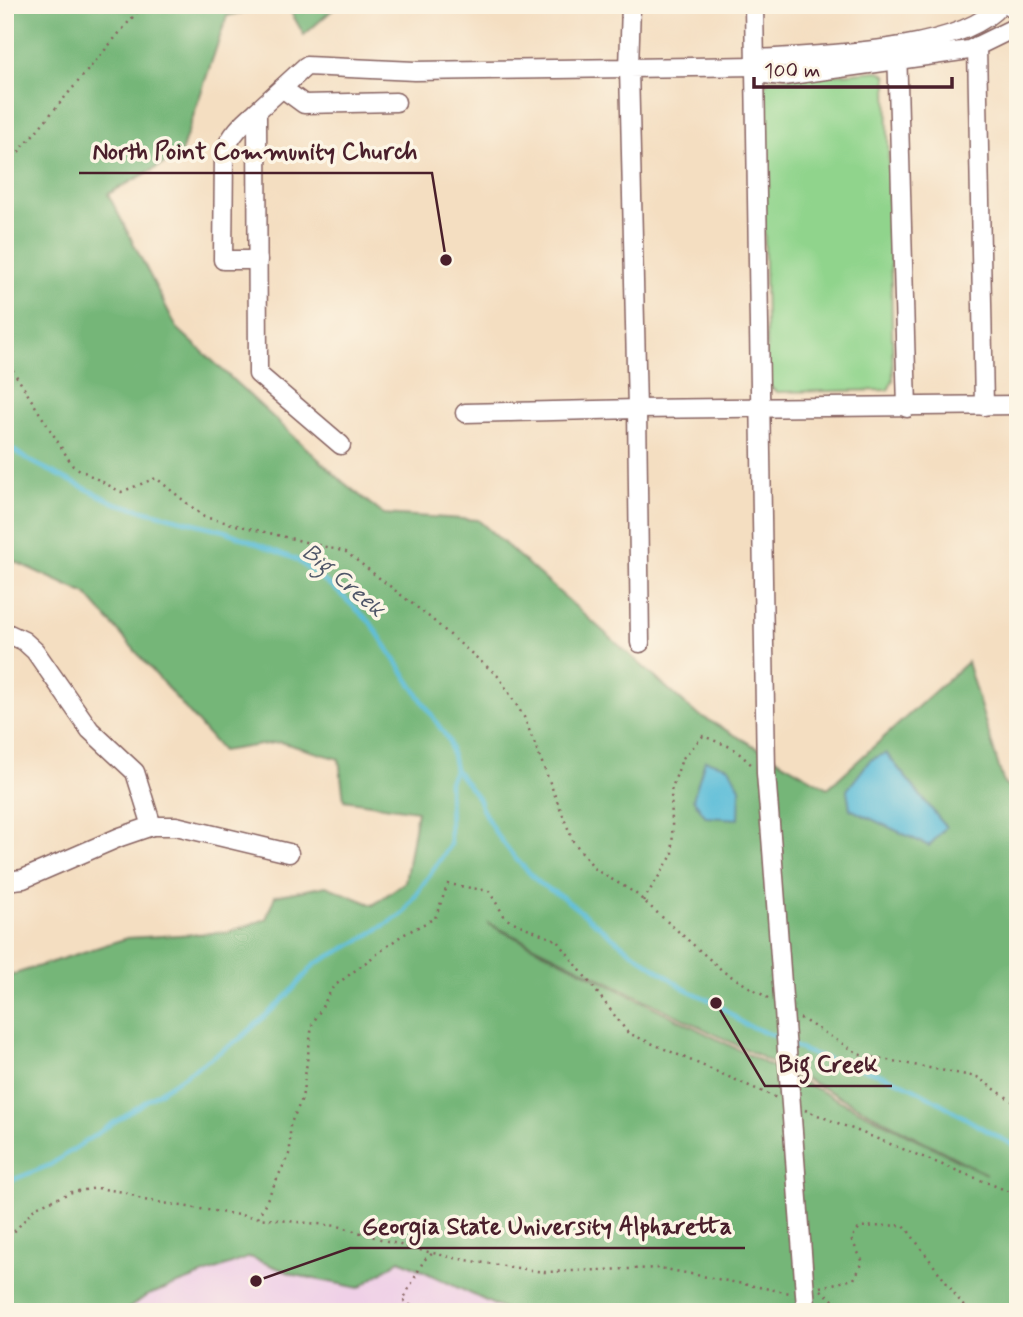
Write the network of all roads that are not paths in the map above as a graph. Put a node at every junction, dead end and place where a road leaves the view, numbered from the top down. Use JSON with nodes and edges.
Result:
{"nodes":[{"id":1,"x":631,"y":5,"type":"edge"},
{"id":2,"x":754,"y":5,"type":"edge"},
{"id":3,"x":1000,"y":5,"type":"edge"},
{"id":4,"x":1009,"y":5,"type":"edge"},
{"id":5,"x":1018,"y":13,"type":"edge"},
{"id":6,"x":1018,"y":26,"type":"edge"},
{"id":7,"x":977,"y":46,"type":"junction"},
{"id":8,"x":897,"y":54,"type":"junction"},
{"id":9,"x":756,"y":66,"type":"junction"},
{"id":10,"x":629,"y":68,"type":"junction"},
{"id":11,"x":282,"y":89,"type":"junction"},
{"id":12,"x":396,"y":102,"type":"dead end"},
{"id":13,"x":257,"y":111,"type":"junction"},
{"id":14,"x":258,"y":260,"type":"junction"},
{"id":15,"x":1018,"y":405,"type":"edge"},
{"id":16,"x":984,"y":406,"type":"junction"},
{"id":17,"x":907,"y":408,"type":"junction"},
{"id":18,"x":637,"y":409,"type":"junction"},
{"id":19,"x":762,"y":409,"type":"junction"},
{"id":20,"x":465,"y":413,"type":"dead end"},
{"id":21,"x":341,"y":445,"type":"dead end"},
{"id":22,"x":5,"y":632,"type":"edge"},
{"id":23,"x":640,"y":643,"type":"dead end"},
{"id":24,"x":152,"y":825,"type":"junction"},
{"id":25,"x":289,"y":853,"type":"dead end"},
{"id":26,"x":5,"y":881,"type":"edge"},
{"id":27,"x":803,"y":1303,"type":"edge"}],
"edges":[{"from":1,"to":10,"type":"street"},
{"from":2,"to":9,"type":"street"},
{"from":3,"to":8,"type":"street"},
{"from":4,"to":5,"type":"street"},
{"from":6,"to":7,"type":"street"},
{"from":7,"to":8,"type":"street"},
{"from":7,"to":16,"type":"street"},
{"from":8,"to":9,"type":"street"},
{"from":8,"to":17,"type":"street"},
{"from":9,"to":10,"type":"street"},
{"from":9,"to":19,"type":"street"},
{"from":10,"to":11,"type":"street"},
{"from":10,"to":18,"type":"street"},
{"from":11,"to":12,"type":"street"},
{"from":11,"to":13,"type":"street"},
{"from":13,"to":14,"type":"street"},
{"from":13,"to":14,"type":"street"},
{"from":14,"to":21,"type":"street"},
{"from":15,"to":16,"type":"street"},
{"from":16,"to":17,"type":"street"},
{"from":17,"to":19,"type":"street"},
{"from":18,"to":19,"type":"street"},
{"from":18,"to":20,"type":"street"},
{"from":18,"to":23,"type":"street"},
{"from":19,"to":27,"type":"street","bridge":true},
{"from":22,"to":24,"type":"street"},
{"from":24,"to":25,"type":"street"},
{"from":24,"to":26,"type":"street"}]}
